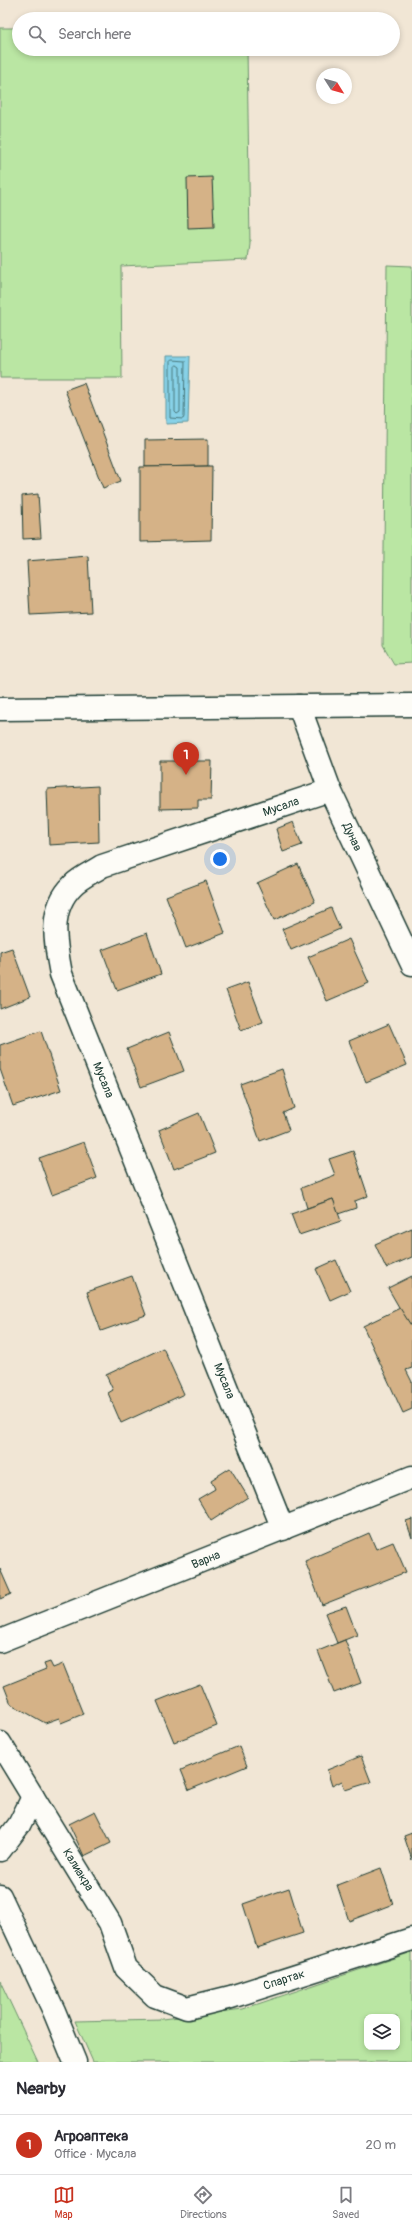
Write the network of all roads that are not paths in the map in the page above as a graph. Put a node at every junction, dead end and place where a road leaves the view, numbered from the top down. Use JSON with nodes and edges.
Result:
{"nodes":[{"id":1,"x":412,"y":705,"type":"edge"},
{"id":2,"x":299,"y":706,"type":"junction"},
{"id":3,"x":0,"y":709,"type":"edge"},
{"id":4,"x":330,"y":790,"type":"junction"},
{"id":5,"x":412,"y":964,"type":"edge"},
{"id":6,"x":412,"y":1477,"type":"edge"},
{"id":7,"x":283,"y":1529,"type":"junction"},
{"id":8,"x":0,"y":1641,"type":"edge"},
{"id":9,"x":0,"y":1743,"type":"edge"},
{"id":10,"x":33,"y":1797,"type":"junction"},
{"id":11,"x":0,"y":1850,"type":"edge"},
{"id":12,"x":0,"y":1896,"type":"edge"},
{"id":13,"x":412,"y":1939,"type":"edge"},
{"id":14,"x":155,"y":1996,"type":"joint"},
{"id":15,"x":75,"y":2062,"type":"edge"}],
"edges":[{"from":1,"to":2,"type":"street"},
{"from":2,"to":3,"type":"street"},
{"from":2,"to":4,"type":"street","name":"Дунав"},
{"from":4,"to":5,"type":"street","name":"Дунав"},
{"from":4,"to":7,"type":"street","name":"Мусала"},
{"from":6,"to":7,"type":"street","name":"Варна"},
{"from":7,"to":8,"type":"street","name":"Варна"},
{"from":9,"to":10,"type":"street","name":"Калиакра"},
{"from":10,"to":11,"type":"street"},
{"from":10,"to":14,"type":"street","name":"Калиакра"},
{"from":12,"to":15,"type":"street"},
{"from":13,"to":14,"type":"street","name":"Спартак"}]}
